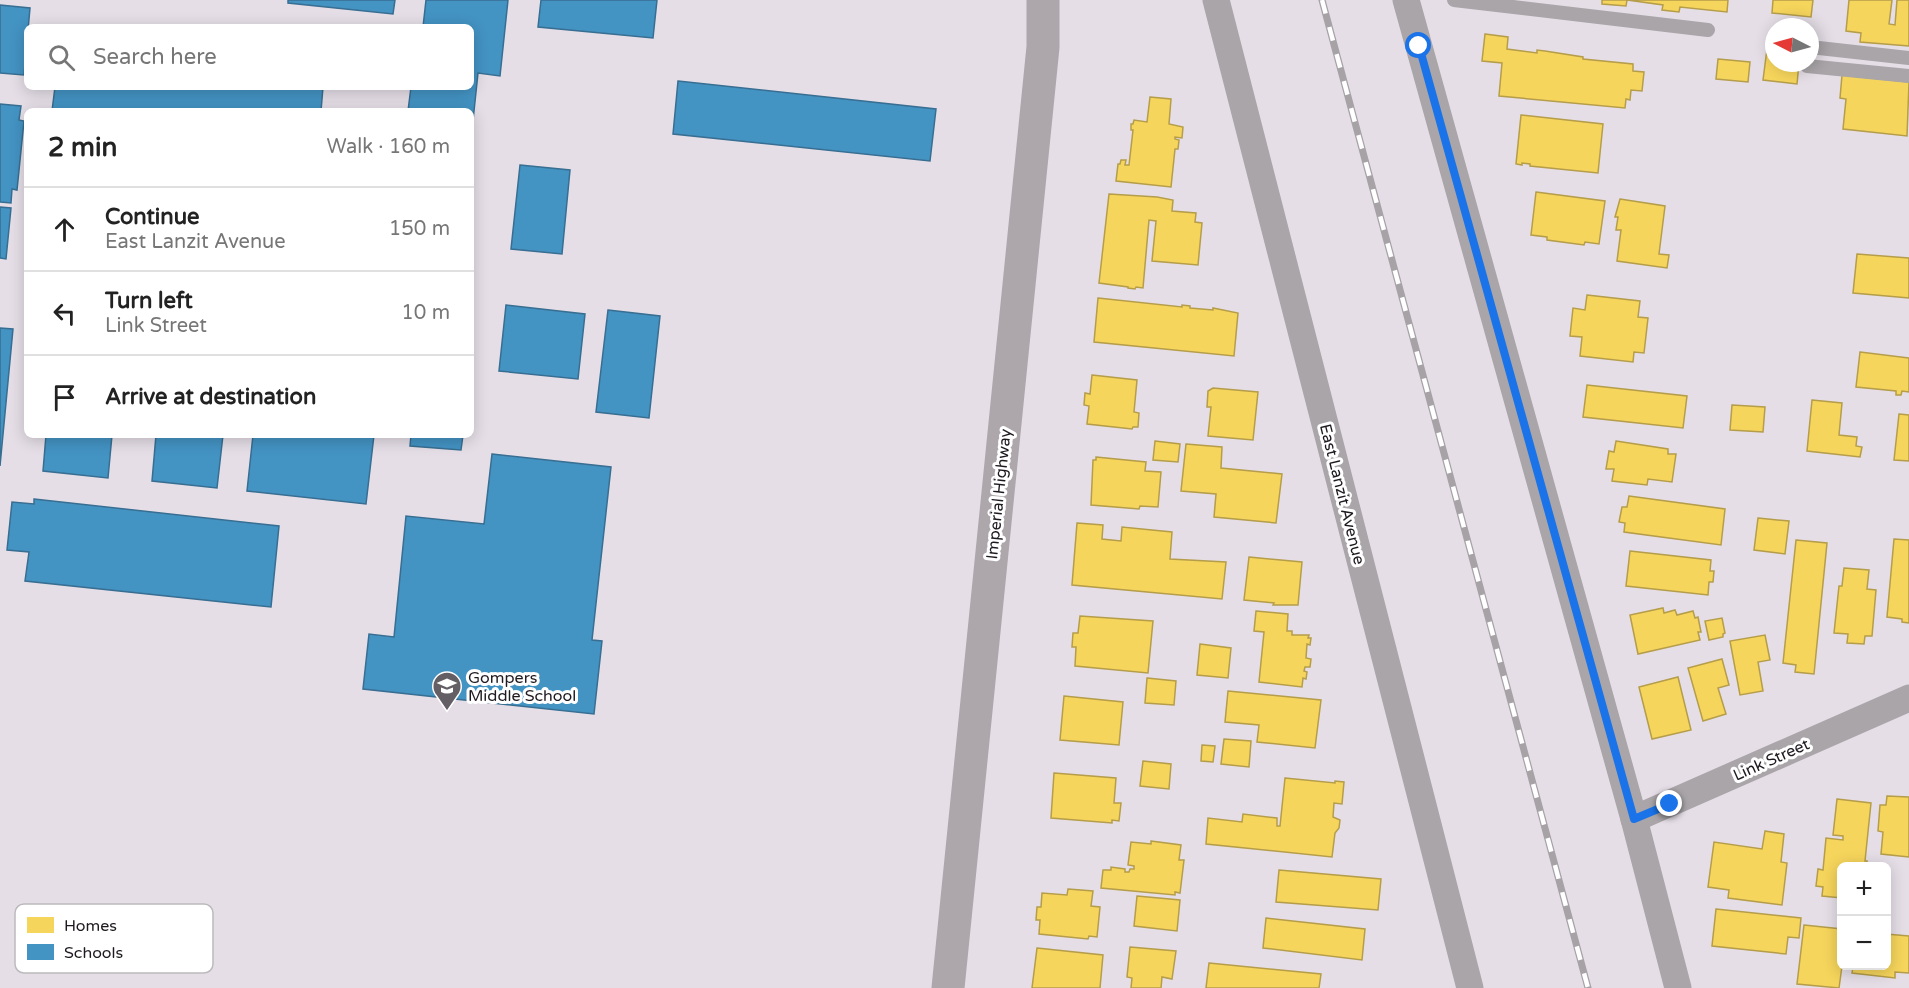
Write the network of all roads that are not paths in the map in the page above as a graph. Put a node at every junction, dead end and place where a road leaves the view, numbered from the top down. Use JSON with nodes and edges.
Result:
{"nodes":[{"id":1,"x":1042,"y":0,"type":"edge"},
{"id":2,"x":1216,"y":0,"type":"edge"},
{"id":3,"x":1406,"y":0,"type":"edge"},
{"id":4,"x":1454,"y":0,"type":"edge"},
{"id":5,"x":1708,"y":30,"type":"dead end"},
{"id":6,"x":1819,"y":48,"type":"edge"},
{"id":7,"x":1909,"y":58,"type":"edge"},
{"id":8,"x":1819,"y":67,"type":"edge"},
{"id":9,"x":1909,"y":76,"type":"edge"},
{"id":10,"x":1909,"y":699,"type":"edge"},
{"id":11,"x":1634,"y":819,"type":"junction"},
{"id":12,"x":1465,"y":985,"type":"edge"},
{"id":13,"x":948,"y":988,"type":"edge"},
{"id":14,"x":1678,"y":988,"type":"edge"}],
"edges":[{"from":1,"to":13,"type":"main road","name":"Imperial Highway"},
{"from":2,"to":12,"type":"street","name":"East Lanzit Avenue"},
{"from":3,"to":11,"type":"street"},
{"from":4,"to":5,"type":"lane"},
{"from":6,"to":7,"type":"lane"},
{"from":8,"to":9,"type":"lane"},
{"from":10,"to":11,"type":"street","name":"Link Street"},
{"from":11,"to":14,"type":"street"}]}
